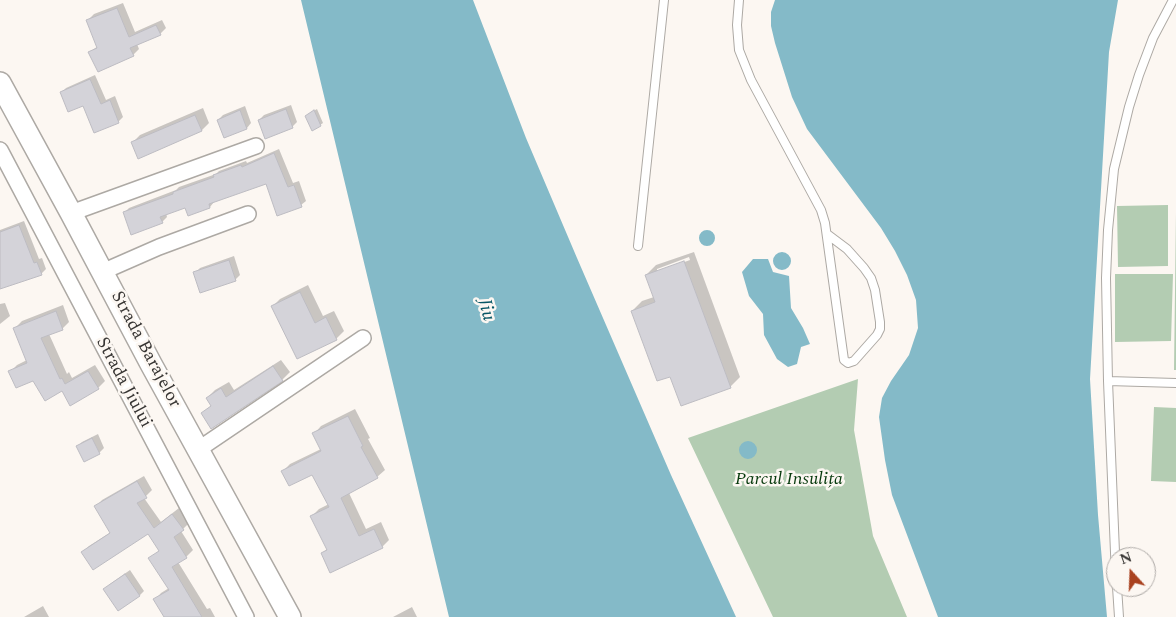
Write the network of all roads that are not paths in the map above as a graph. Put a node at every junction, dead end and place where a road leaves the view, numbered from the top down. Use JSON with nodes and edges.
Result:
{"nodes":[{"id":1,"x":664,"y":0,"type":"edge"},
{"id":2,"x":739,"y":0,"type":"edge"},
{"id":3,"x":1173,"y":0,"type":"edge"},
{"id":4,"x":0,"y":83,"type":"edge"},
{"id":5,"x":256,"y":146,"type":"dead end"},
{"id":6,"x":0,"y":150,"type":"edge"},
{"id":7,"x":71,"y":213,"type":"junction"},
{"id":8,"x":248,"y":214,"type":"dead end"},
{"id":9,"x":827,"y":234,"type":"junction"},
{"id":10,"x":638,"y":246,"type":"dead end"},
{"id":11,"x":102,"y":272,"type":"junction"},
{"id":12,"x":363,"y":338,"type":"dead end"},
{"id":13,"x":1108,"y":381,"type":"junction"},
{"id":14,"x":1176,"y":384,"type":"edge"},
{"id":15,"x":199,"y":449,"type":"junction"},
{"id":16,"x":1115,"y":547,"type":"edge"},
{"id":17,"x":1118,"y":597,"type":"edge"},
{"id":18,"x":246,"y":617,"type":"edge"},
{"id":19,"x":290,"y":617,"type":"edge"},
{"id":20,"x":1119,"y":617,"type":"edge"}],
"edges":[{"from":1,"to":10,"type":"lane"},
{"from":2,"to":9,"type":"lane"},
{"from":3,"to":13,"type":"lane"},
{"from":4,"to":7,"type":"main road","name":"Strada Barajelor"},
{"from":5,"to":7,"type":"street"},
{"from":6,"to":18,"type":"street","name":"Strada Jiului"},
{"from":7,"to":11,"type":"main road","name":"Strada Barajelor"},
{"from":8,"to":11,"type":"street"},
{"from":9,"to":9,"type":"lane"},
{"from":11,"to":15,"type":"main road","name":"Strada Barajelor"},
{"from":12,"to":15,"type":"street"},
{"from":13,"to":14,"type":"lane"},
{"from":13,"to":16,"type":"lane"},
{"from":15,"to":19,"type":"main road","name":"Strada Barajelor"},
{"from":17,"to":20,"type":"lane"}]}
